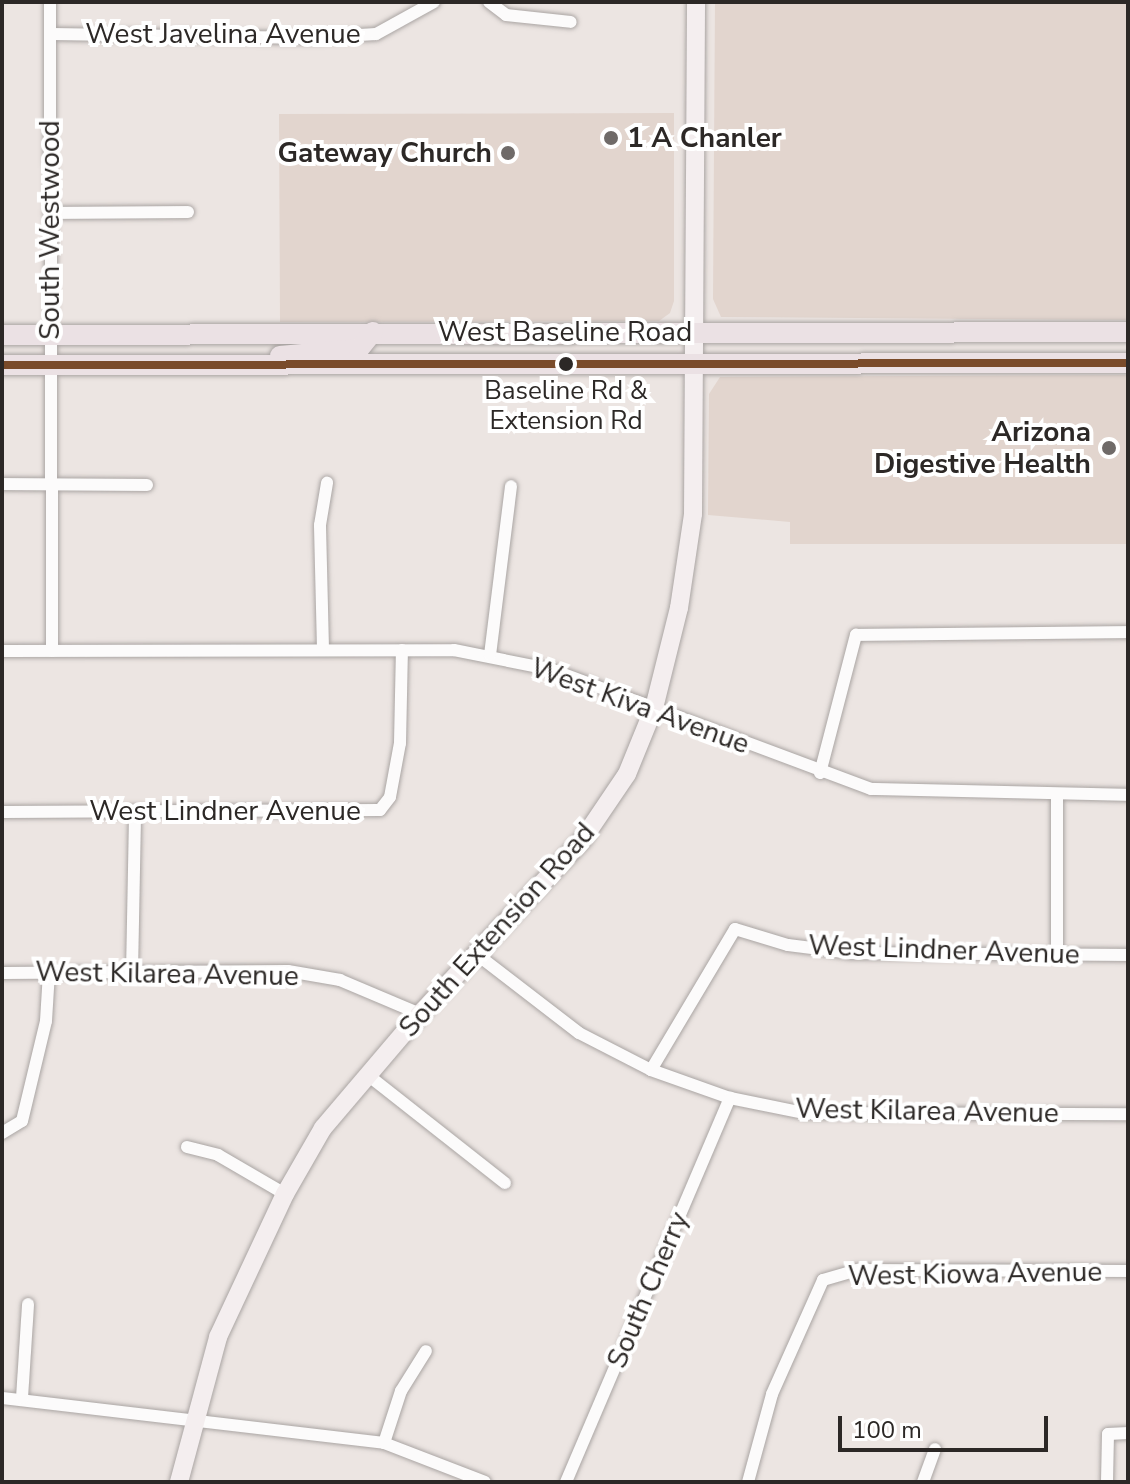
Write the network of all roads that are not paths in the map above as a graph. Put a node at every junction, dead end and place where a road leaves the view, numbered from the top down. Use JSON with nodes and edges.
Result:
{"nodes":[{"id":1,"x":50,"y":2,"type":"edge"},
{"id":2,"x":434,"y":2,"type":"edge"},
{"id":3,"x":489,"y":2,"type":"edge"},
{"id":4,"x":696,"y":2,"type":"edge"},
{"id":5,"x":571,"y":22,"type":"dead end"},
{"id":6,"x":52,"y":34,"type":"junction"},
{"id":7,"x":188,"y":212,"type":"dead end"},
{"id":8,"x":50,"y":213,"type":"junction"},
{"id":9,"x":373,"y":332,"type":"junction"},
{"id":10,"x":694,"y":332,"type":"junction"},
{"id":11,"x":1128,"y":332,"type":"edge"},
{"id":12,"x":50,"y":334,"type":"junction"},
{"id":13,"x":2,"y":335,"type":"edge"},
{"id":14,"x":1128,"y":363,"type":"edge"},
{"id":15,"x":245,"y":364,"type":"junction"},
{"id":16,"x":694,"y":364,"type":"junction"},
{"id":17,"x":2,"y":365,"type":"edge"},
{"id":18,"x":50,"y":365,"type":"junction"},
{"id":19,"x":327,"y":483,"type":"dead end"},
{"id":20,"x":2,"y":484,"type":"edge"},
{"id":21,"x":52,"y":484,"type":"junction"},
{"id":22,"x":147,"y":485,"type":"dead end"},
{"id":23,"x":511,"y":486,"type":"dead end"},
{"id":24,"x":1128,"y":632,"type":"edge"},
{"id":25,"x":323,"y":649,"type":"junction"},
{"id":26,"x":402,"y":650,"type":"junction"},
{"id":27,"x":2,"y":651,"type":"edge"},
{"id":28,"x":52,"y":651,"type":"junction"},
{"id":29,"x":490,"y":655,"type":"junction"},
{"id":30,"x":654,"y":708,"type":"junction"},
{"id":31,"x":820,"y":773,"type":"junction"},
{"id":32,"x":1057,"y":794,"type":"junction"},
{"id":33,"x":1128,"y":795,"type":"edge"},
{"id":34,"x":135,"y":811,"type":"junction"},
{"id":35,"x":2,"y":812,"type":"edge"},
{"id":36,"x":1057,"y":954,"type":"junction"},
{"id":37,"x":1128,"y":955,"type":"edge"},
{"id":38,"x":479,"y":956,"type":"junction"},
{"id":39,"x":49,"y":972,"type":"junction"},
{"id":40,"x":2,"y":973,"type":"edge"},
{"id":41,"x":132,"y":973,"type":"junction"},
{"id":42,"x":420,"y":1014,"type":"junction"},
{"id":43,"x":651,"y":1070,"type":"junction"},
{"id":44,"x":369,"y":1076,"type":"junction"},
{"id":45,"x":730,"y":1098,"type":"junction"},
{"id":46,"x":1128,"y":1114,"type":"edge"},
{"id":47,"x":2,"y":1133,"type":"edge"},
{"id":48,"x":187,"y":1147,"type":"dead end"},
{"id":49,"x":505,"y":1183,"type":"dead end"},
{"id":50,"x":285,"y":1194,"type":"junction"},
{"id":51,"x":1128,"y":1271,"type":"edge"},
{"id":52,"x":28,"y":1304,"type":"dead end"},
{"id":53,"x":426,"y":1351,"type":"dead end"},
{"id":54,"x":2,"y":1398,"type":"edge"},
{"id":55,"x":22,"y":1398,"type":"junction"},
{"id":56,"x":193,"y":1419,"type":"junction"},
{"id":57,"x":1128,"y":1433,"type":"edge"},
{"id":58,"x":384,"y":1443,"type":"junction"},
{"id":59,"x":935,"y":1449,"type":"dead end"},
{"id":60,"x":179,"y":1482,"type":"edge"},
{"id":61,"x":485,"y":1482,"type":"edge"},
{"id":62,"x":566,"y":1482,"type":"edge"},
{"id":63,"x":748,"y":1482,"type":"edge"},
{"id":64,"x":923,"y":1482,"type":"edge"},
{"id":65,"x":1107,"y":1482,"type":"edge"}],
"edges":[{"from":1,"to":6,"type":"street","name":"South Westwood"},
{"from":2,"to":6,"type":"street","name":"West Javelina Avenue"},
{"from":3,"to":5,"type":"street"},
{"from":4,"to":10,"type":"street","name":"South Extension Road"},
{"from":6,"to":8,"type":"street","name":"South Westwood"},
{"from":7,"to":8,"type":"street"},
{"from":8,"to":12,"type":"street","name":"South Westwood"},
{"from":9,"to":10,"type":"main road","name":"West Baseline Road"},
{"from":9,"to":12,"type":"main road","name":"West Baseline Road"},
{"from":9,"to":15,"type":"main road"},
{"from":10,"to":11,"type":"main road","name":"West Baseline Road"},
{"from":10,"to":16,"type":"street","name":"South Extension Road"},
{"from":12,"to":13,"type":"main road","name":"West Baseline Road"},
{"from":12,"to":18,"type":"street","name":"South Westwood"},
{"from":14,"to":16,"type":"main road","name":"West Baseline Road"},
{"from":15,"to":16,"type":"main road","name":"West Baseline Road"},
{"from":15,"to":18,"type":"main road","name":"West Baseline Road"},
{"from":16,"to":30,"type":"street","name":"South Extension Road"},
{"from":17,"to":18,"type":"main road","name":"West Baseline Road"},
{"from":18,"to":21,"type":"street","name":"South Westwood"},
{"from":19,"to":25,"type":"street"},
{"from":20,"to":21,"type":"street"},
{"from":21,"to":22,"type":"street"},
{"from":21,"to":28,"type":"street","name":"South Westwood"},
{"from":23,"to":29,"type":"street"},
{"from":24,"to":31,"type":"street"},
{"from":25,"to":26,"type":"street","name":"West Kiva Avenue"},
{"from":25,"to":28,"type":"street","name":"West Kiva Avenue"},
{"from":26,"to":29,"type":"street","name":"West Kiva Avenue"},
{"from":26,"to":34,"type":"street","name":"West Lindner Avenue"},
{"from":27,"to":28,"type":"street","name":"West Kiva Avenue"},
{"from":29,"to":30,"type":"street","name":"West Kiva Avenue"},
{"from":30,"to":31,"type":"street","name":"West Kiva Avenue"},
{"from":30,"to":38,"type":"street","name":"South Extension Road"},
{"from":31,"to":32,"type":"street","name":"West Kiva Avenue"},
{"from":32,"to":33,"type":"street","name":"West Kiva Avenue"},
{"from":32,"to":36,"type":"street"},
{"from":34,"to":35,"type":"street","name":"West Lindner Avenue"},
{"from":34,"to":41,"type":"street"},
{"from":36,"to":37,"type":"street","name":"West Lindner Avenue"},
{"from":36,"to":43,"type":"street","name":"West Lindner Avenue"},
{"from":38,"to":42,"type":"street","name":"South Extension Road"},
{"from":38,"to":43,"type":"street","name":"West Kilarea Avenue"},
{"from":39,"to":40,"type":"street","name":"West Kilarea Avenue"},
{"from":39,"to":41,"type":"street","name":"West Kilarea Avenue"},
{"from":39,"to":47,"type":"street"},
{"from":41,"to":42,"type":"street","name":"West Kilarea Avenue"},
{"from":42,"to":44,"type":"street","name":"South Extension Road"},
{"from":43,"to":45,"type":"street","name":"West Kilarea Avenue"},
{"from":44,"to":49,"type":"street"},
{"from":44,"to":50,"type":"street","name":"South Extension Road"},
{"from":45,"to":46,"type":"street","name":"West Kilarea Avenue"},
{"from":45,"to":62,"type":"street","name":"South Cherry"},
{"from":48,"to":50,"type":"street"},
{"from":50,"to":56,"type":"street","name":"South Extension Road"},
{"from":51,"to":63,"type":"street","name":"West Kiowa Avenue"},
{"from":52,"to":55,"type":"street"},
{"from":53,"to":58,"type":"street"},
{"from":54,"to":55,"type":"street"},
{"from":55,"to":56,"type":"street"},
{"from":56,"to":58,"type":"street"},
{"from":56,"to":60,"type":"street","name":"South Extension Road"},
{"from":57,"to":65,"type":"street"},
{"from":58,"to":61,"type":"street"},
{"from":59,"to":64,"type":"street"}]}
